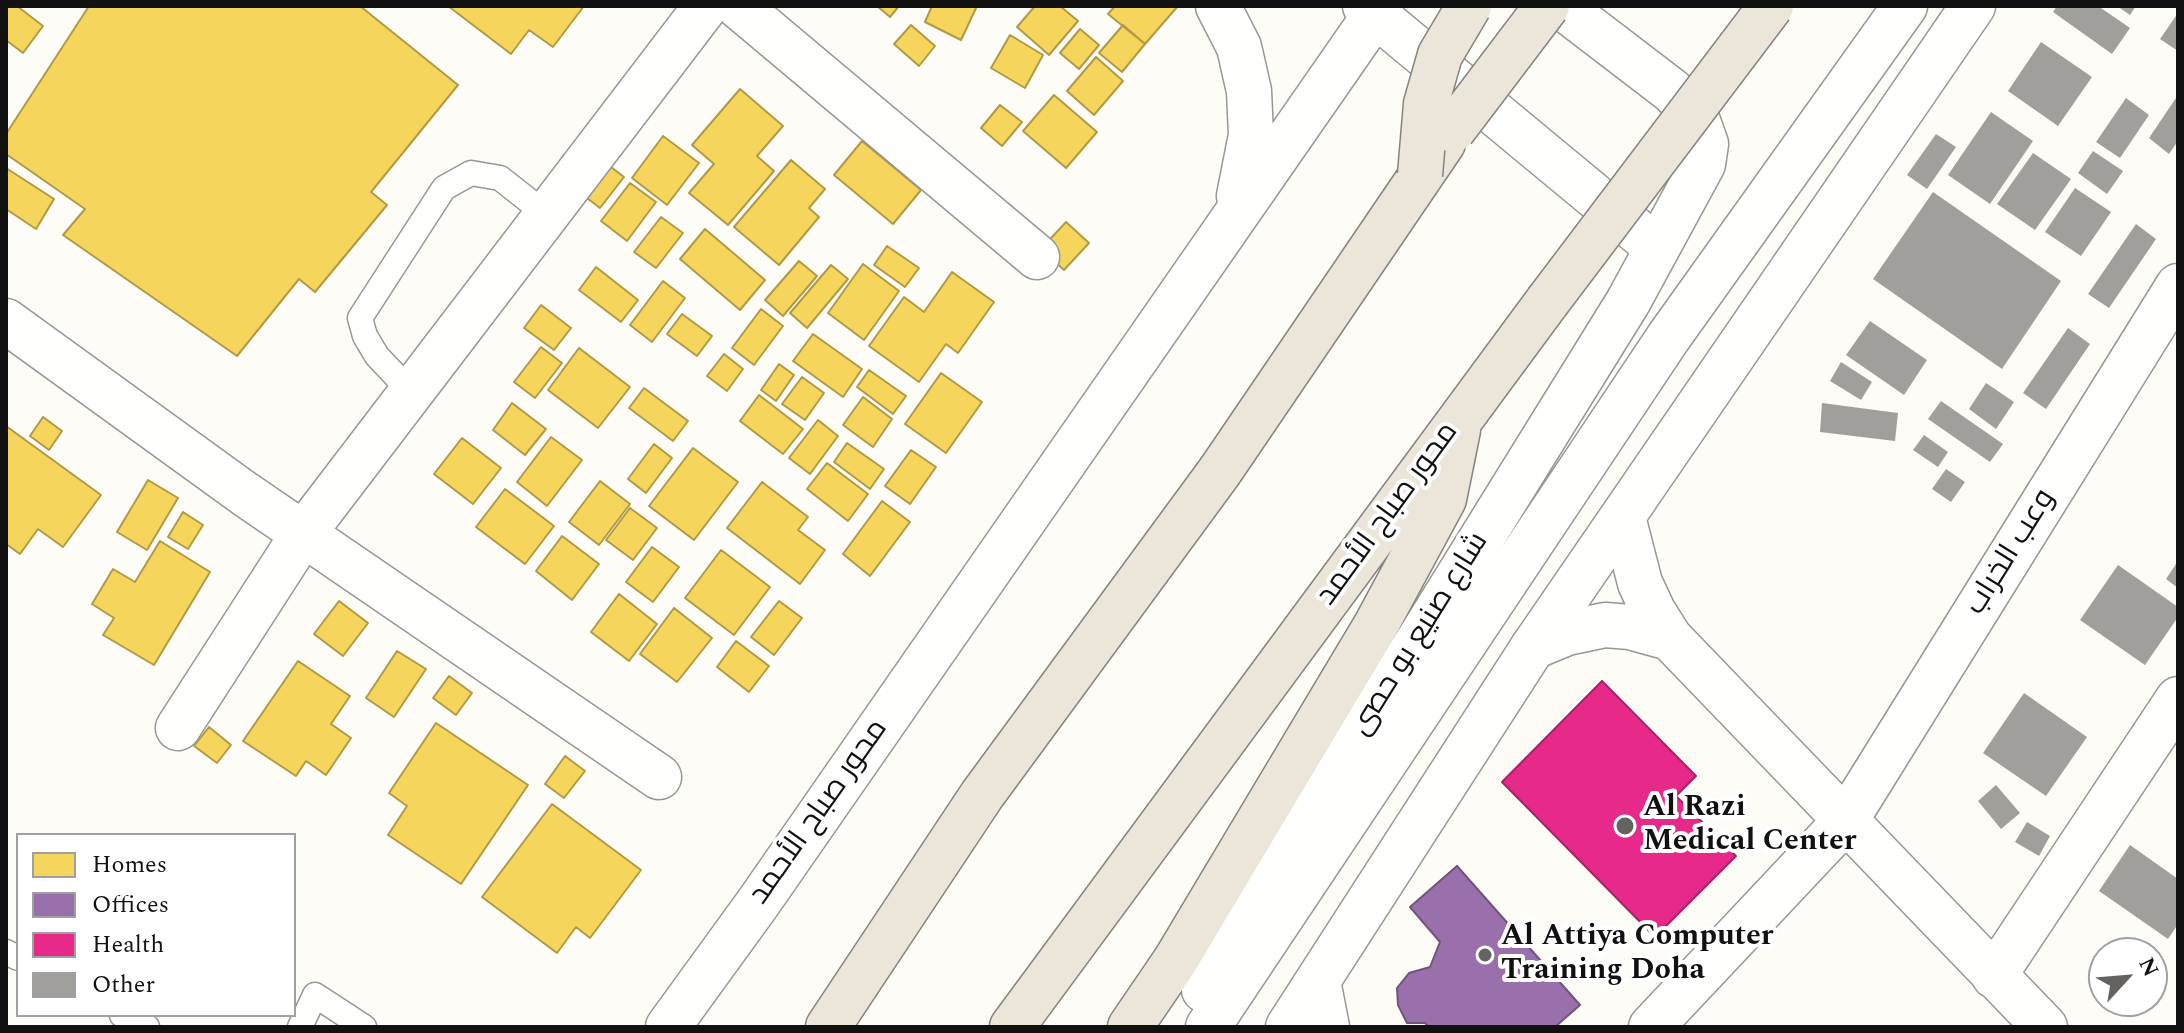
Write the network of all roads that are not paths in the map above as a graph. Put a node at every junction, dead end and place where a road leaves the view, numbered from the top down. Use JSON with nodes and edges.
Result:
{"nodes":[{"id":1,"x":706,"y":6,"type":"edge"},
{"id":2,"x":738,"y":6,"type":"edge"},
{"id":3,"x":1218,"y":6,"type":"edge"},
{"id":4,"x":1469,"y":6,"type":"edge"},
{"id":5,"x":1547,"y":6,"type":"edge"},
{"id":6,"x":1561,"y":6,"type":"edge"},
{"id":7,"x":1771,"y":6,"type":"edge"},
{"id":8,"x":1905,"y":6,"type":"edge"},
{"id":9,"x":1973,"y":6,"type":"edge"},
{"id":10,"x":1374,"y":9,"type":"edge"},
{"id":11,"x":1420,"y":175,"type":"junction"},
{"id":12,"x":1236,"y":214,"type":"junction"},
{"id":13,"x":547,"y":215,"type":"junction"},
{"id":14,"x":1657,"y":247,"type":"junction"},
{"id":15,"x":1037,"y":257,"type":"dead end"},
{"id":16,"x":1722,"y":265,"type":"junction"},
{"id":17,"x":2178,"y":286,"type":"edge"},
{"id":18,"x":6,"y":321,"type":"edge"},
{"id":19,"x":411,"y":392,"type":"junction"},
{"id":20,"x":1461,"y":416,"type":"junction"},
{"id":21,"x":1623,"y":517,"type":"junction"},
{"id":22,"x":303,"y":534,"type":"junction"},
{"id":23,"x":1670,"y":638,"type":"junction"},
{"id":24,"x":1533,"y":647,"type":"junction"},
{"id":25,"x":2178,"y":699,"type":"edge"},
{"id":26,"x":178,"y":728,"type":"dead end"},
{"id":27,"x":659,"y":777,"type":"dead end"},
{"id":28,"x":1846,"y":820,"type":"junction"},
{"id":29,"x":1994,"y":976,"type":"junction"},
{"id":30,"x":1318,"y":981,"type":"junction"},
{"id":31,"x":126,"y":1017,"type":"edge"},
{"id":32,"x":147,"y":1027,"type":"edge"},
{"id":33,"x":300,"y":1027,"type":"edge"},
{"id":34,"x":364,"y":1027,"type":"edge"},
{"id":35,"x":668,"y":1027,"type":"edge"},
{"id":36,"x":828,"y":1027,"type":"edge"},
{"id":37,"x":1012,"y":1027,"type":"edge"},
{"id":38,"x":1130,"y":1027,"type":"edge"},
{"id":39,"x":1193,"y":1027,"type":"edge"},
{"id":40,"x":1208,"y":1027,"type":"edge"},
{"id":41,"x":1288,"y":1027,"type":"edge"},
{"id":42,"x":1327,"y":1027,"type":"edge"},
{"id":43,"x":1651,"y":1027,"type":"edge"},
{"id":44,"x":2045,"y":1027,"type":"edge"}],
"edges":[{"from":1,"to":13,"type":"street"},
{"from":2,"to":15,"type":"street"},
{"from":3,"to":12,"type":"street"},
{"from":4,"to":11,"type":"highway","bridge":true},
{"from":5,"to":11,"type":"highway","bridge":true},
{"from":6,"to":14,"type":"street","name":"شارع صنيع بو حصى"},
{"from":7,"to":20,"type":"highway","name":"محور صباح الأحمد","bridge":true},
{"from":8,"to":16,"type":"street"},
{"from":9,"to":21,"type":"street"},
{"from":10,"to":12,"type":"street","name":"محور صباح الأحمد"},
{"from":10,"to":14,"type":"street"},
{"from":11,"to":36,"type":"highway"},
{"from":12,"to":35,"type":"street","name":"محور صباح الأحمد"},
{"from":13,"to":19,"type":"street"},
{"from":13,"to":19,"type":"lane"},
{"from":14,"to":16,"type":"street"},
{"from":14,"to":39,"type":"street","name":"شارع صنيع بو حصى"},
{"from":16,"to":40,"type":"street"},
{"from":17,"to":28,"type":"street","name":"وعب الخراب"},
{"from":18,"to":22,"type":"street"},
{"from":19,"to":22,"type":"street"},
{"from":20,"to":37,"type":"highway","name":"محور صباح الأحمد"},
{"from":20,"to":38,"type":"highway"},
{"from":21,"to":23,"type":"street"},
{"from":21,"to":24,"type":"street"},
{"from":22,"to":26,"type":"street"},
{"from":22,"to":27,"type":"street"},
{"from":23,"to":24,"type":"street"},
{"from":23,"to":28,"type":"street"},
{"from":24,"to":30,"type":"street"},
{"from":25,"to":29,"type":"street"},
{"from":28,"to":29,"type":"street"},
{"from":28,"to":43,"type":"street","name":"وعب الخراب"},
{"from":29,"to":44,"type":"street"},
{"from":30,"to":41,"type":"street"},
{"from":30,"to":42,"type":"street"},
{"from":31,"to":32,"type":"lane"},
{"from":33,"to":34,"type":"lane"}]}
